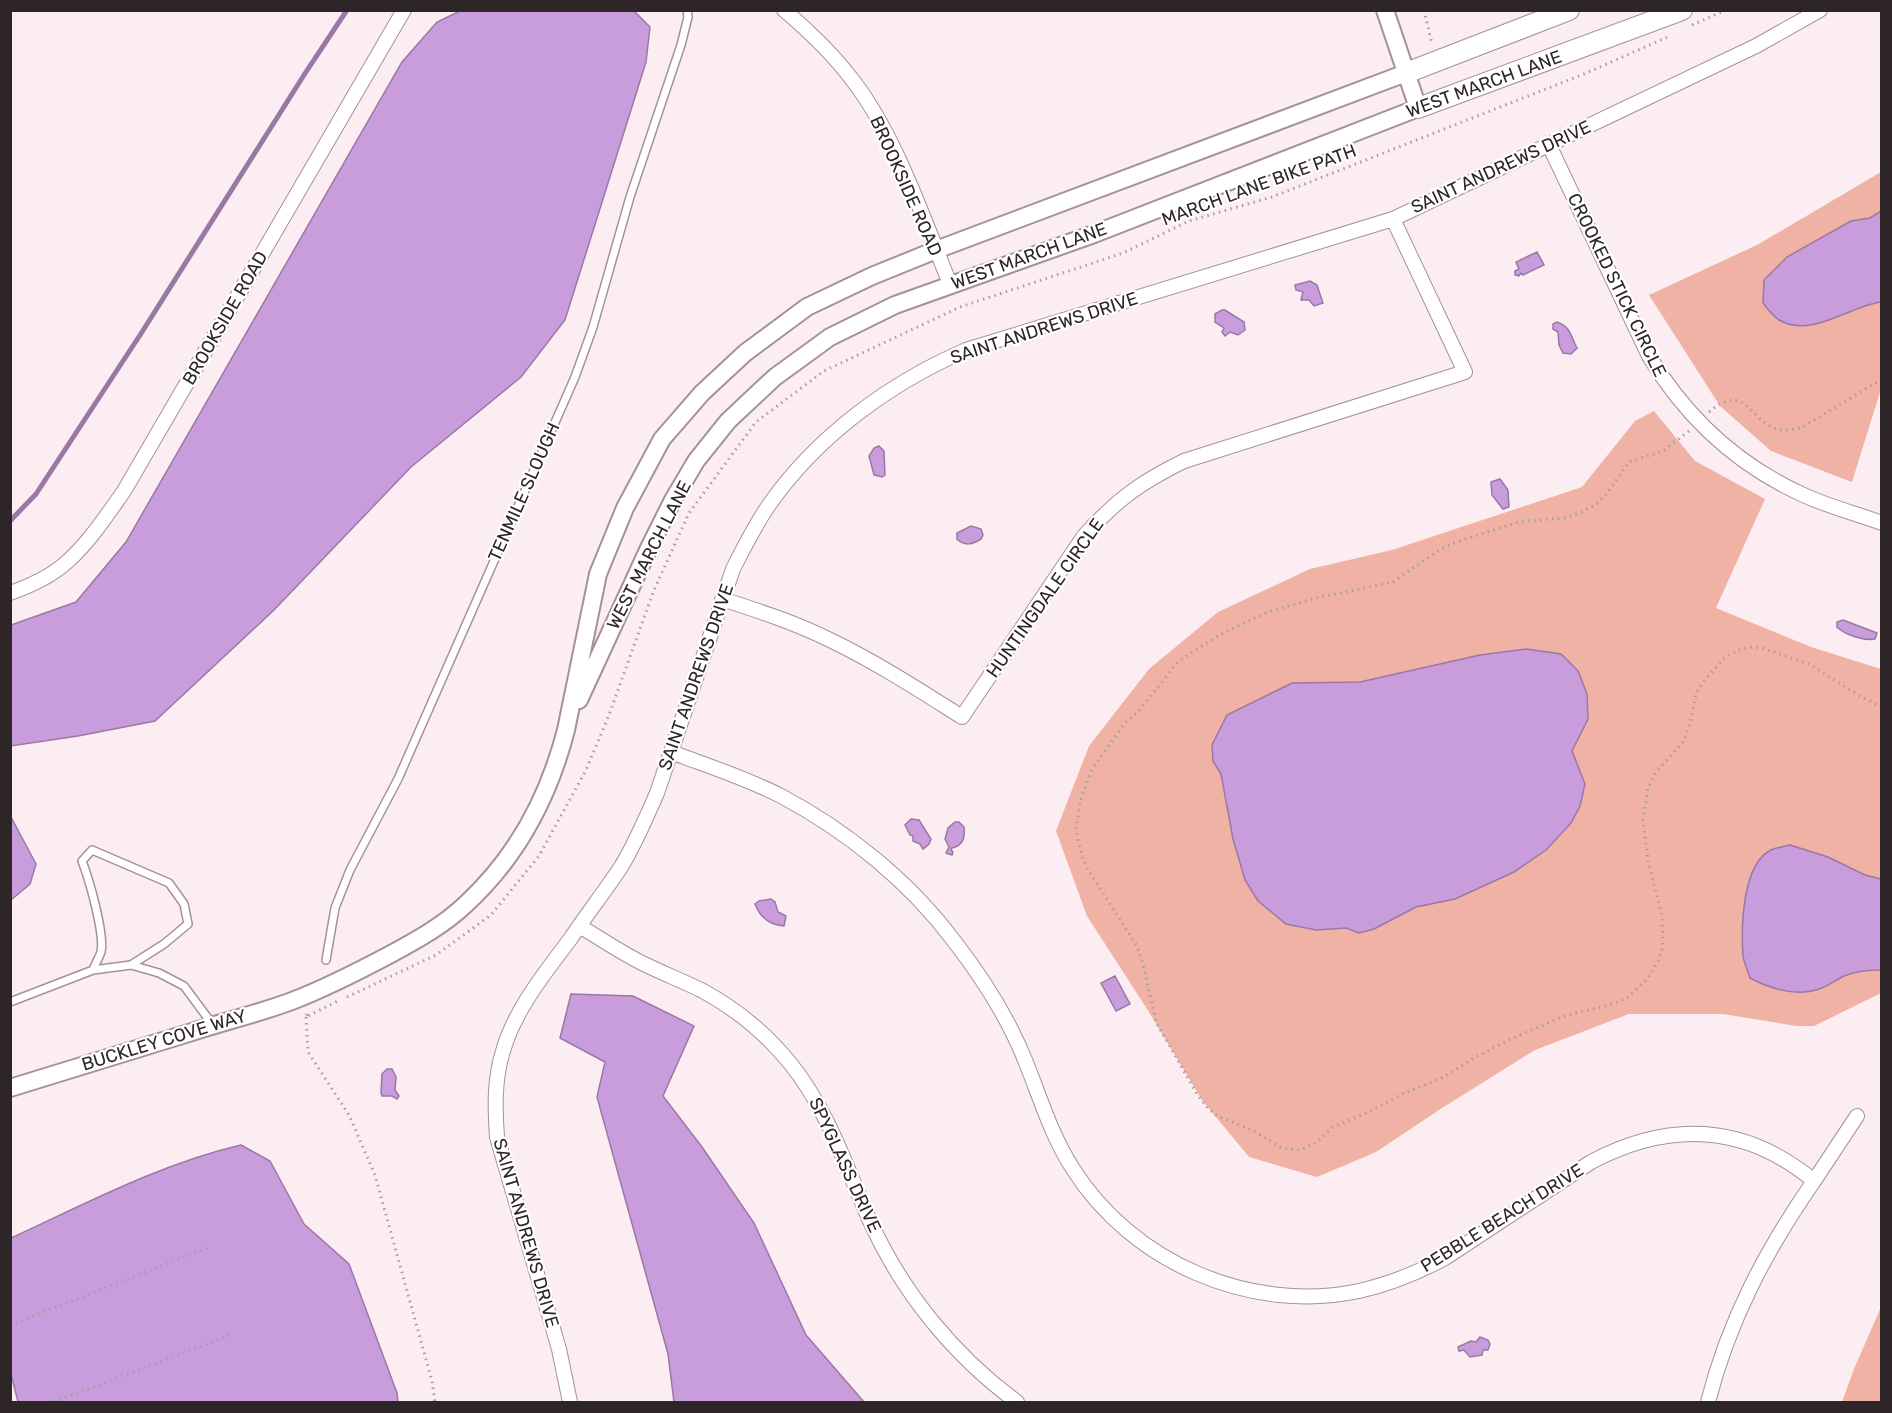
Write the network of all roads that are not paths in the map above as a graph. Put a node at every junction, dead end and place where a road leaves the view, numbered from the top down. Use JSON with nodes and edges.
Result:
{"nodes":[{"id":1,"x":404,"y":10,"type":"edge"},
{"id":2,"x":687,"y":10,"type":"edge"},
{"id":3,"x":784,"y":10,"type":"edge"},
{"id":4,"x":1385,"y":10,"type":"edge"},
{"id":5,"x":1569,"y":10,"type":"edge"},
{"id":6,"x":1820,"y":10,"type":"edge"},
{"id":7,"x":1686,"y":19,"type":"edge"},
{"id":8,"x":1406,"y":73,"type":"junction"},
{"id":9,"x":1418,"y":108,"type":"junction"},
{"id":10,"x":1549,"y":145,"type":"junction"},
{"id":11,"x":1393,"y":219,"type":"junction"},
{"id":12,"x":936,"y":250,"type":"junction"},
{"id":13,"x":950,"y":285,"type":"junction"},
{"id":14,"x":1881,"y":523,"type":"edge"},
{"id":15,"x":10,"y":593,"type":"edge"},
{"id":16,"x":722,"y":599,"type":"junction"},
{"id":17,"x":566,"y":730,"type":"junction"},
{"id":18,"x":671,"y":752,"type":"junction"},
{"id":19,"x":579,"y":926,"type":"junction"},
{"id":20,"x":326,"y":960,"type":"dead end"},
{"id":21,"x":131,"y":965,"type":"junction"},
{"id":22,"x":93,"y":970,"type":"junction"},
{"id":23,"x":316,"y":990,"type":"joint"},
{"id":24,"x":10,"y":1002,"type":"edge"},
{"id":25,"x":213,"y":1025,"type":"junction"},
{"id":26,"x":10,"y":1088,"type":"edge"},
{"id":27,"x":1857,"y":1116,"type":"dead end"},
{"id":28,"x":1814,"y":1181,"type":"junction"},
{"id":29,"x":570,"y":1402,"type":"edge"},
{"id":30,"x":1017,"y":1402,"type":"edge"},
{"id":31,"x":1708,"y":1402,"type":"edge"}],
"edges":[{"from":1,"to":15,"type":"street","name":"BROOKSIDE ROAD"},
{"from":2,"to":20,"type":"lane","name":"TENMILE SLOUGH"},
{"from":3,"to":12,"type":"street","name":"BROOKSIDE ROAD"},
{"from":4,"to":8,"type":"street"},
{"from":5,"to":8,"type":"main road","name":"WEST MARCH LANE"},
{"from":6,"to":10,"type":"street","name":"SAINT ANDREWS DRIVE"},
{"from":7,"to":9,"type":"main road","name":"WEST MARCH LANE"},
{"from":8,"to":9,"type":"street"},
{"from":8,"to":12,"type":"street","name":"WEST MARCH LANE"},
{"from":9,"to":13,"type":"street","name":"WEST MARCH LANE"},
{"from":10,"to":11,"type":"street","name":"SAINT ANDREWS DRIVE"},
{"from":10,"to":14,"type":"street","name":"CROOKED STICK CIRCLE"},
{"from":11,"to":16,"type":"street","name":"SAINT ANDREWS DRIVE"},
{"from":11,"to":16,"type":"street","name":"HUNTINGDALE CIRCLE"},
{"from":12,"to":13,"type":"street","name":"BROOKSIDE ROAD"},
{"from":12,"to":17,"type":"street","name":"WEST MARCH LANE"},
{"from":13,"to":17,"type":"street","name":"WEST MARCH LANE"},
{"from":16,"to":18,"type":"street","name":"SAINT ANDREWS DRIVE"},
{"from":17,"to":23,"type":"street","name":"WEST MARCH LANE"},
{"from":18,"to":19,"type":"street","name":"SAINT ANDREWS DRIVE"},
{"from":18,"to":28,"type":"street","name":"PEBBLE BEACH DRIVE"},
{"from":19,"to":29,"type":"street","name":"SAINT ANDREWS DRIVE"},
{"from":19,"to":30,"type":"street","name":"SPYGLASS DRIVE"},
{"from":21,"to":22,"type":"lane"},
{"from":21,"to":22,"type":"lane"},
{"from":21,"to":25,"type":"lane"},
{"from":22,"to":24,"type":"lane"},
{"from":23,"to":25,"type":"street","name":"BUCKLEY COVE WAY"},
{"from":25,"to":26,"type":"street","name":"BUCKLEY COVE WAY"},
{"from":27,"to":28,"type":"street"},
{"from":28,"to":31,"type":"street"}]}
